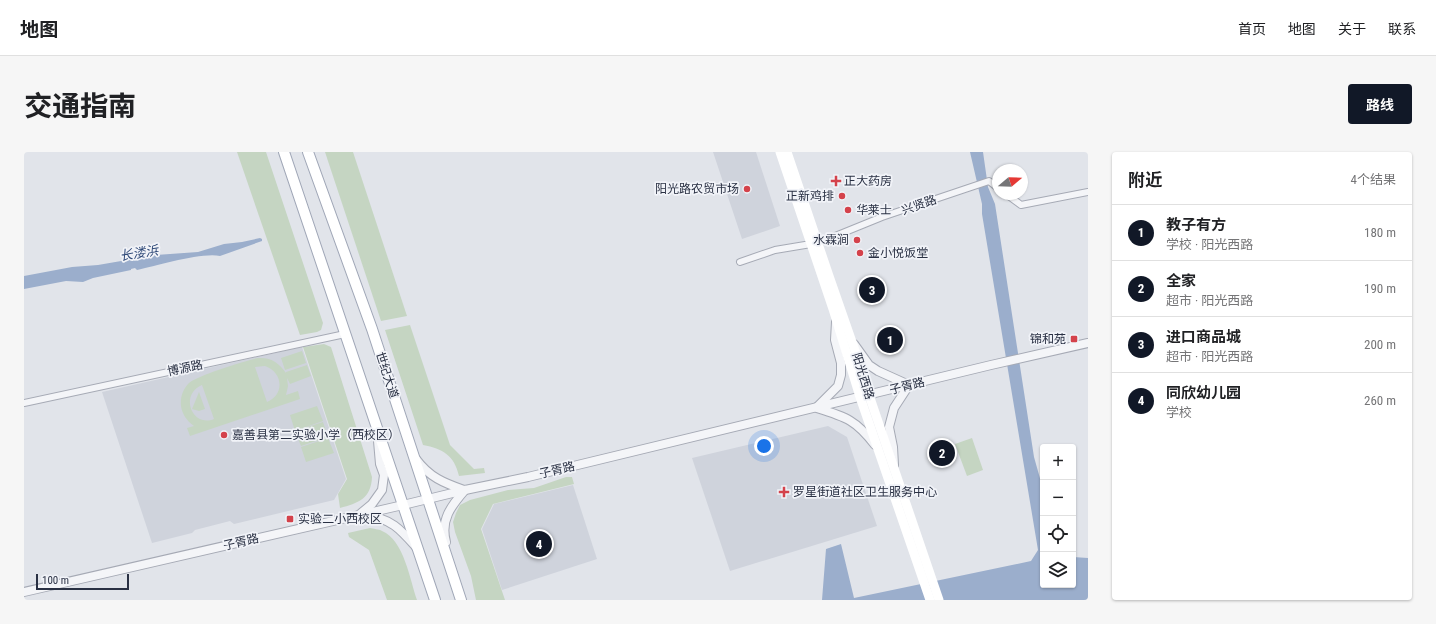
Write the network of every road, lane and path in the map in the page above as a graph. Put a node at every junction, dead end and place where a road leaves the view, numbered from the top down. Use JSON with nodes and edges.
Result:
{"nodes":[{"id":1,"x":284,"y":152,"type":"edge"},
{"id":2,"x":308,"y":152,"type":"edge"},
{"id":3,"x":780,"y":152,"type":"edge"},
{"id":4,"x":787,"y":152,"type":"edge"},
{"id":5,"x":992,"y":183,"type":"edge"},
{"id":6,"x":1088,"y":192,"type":"edge"},
{"id":7,"x":1014,"y":200,"type":"edge"},
{"id":8,"x":814,"y":244,"type":"junction"},
{"id":9,"x":740,"y":262,"type":"dead end"},
{"id":10,"x":836,"y":322,"type":"junction"},
{"id":11,"x":345,"y":334,"type":"junction"},
{"id":12,"x":852,"y":342,"type":"junction"},
{"id":13,"x":1088,"y":343,"type":"edge"},
{"id":14,"x":909,"y":385,"type":"junction"},
{"id":15,"x":864,"y":396,"type":"junction"},
{"id":16,"x":24,"y":403,"type":"edge"},
{"id":17,"x":816,"y":408,"type":"junction"},
{"id":18,"x":377,"y":429,"type":"junction"},
{"id":19,"x":878,"y":449,"type":"junction"},
{"id":20,"x":414,"y":456,"type":"junction"},
{"id":21,"x":895,"y":469,"type":"junction"},
{"id":22,"x":465,"y":490,"type":"junction"},
{"id":23,"x":428,"y":499,"type":"junction"},
{"id":24,"x":403,"y":505,"type":"junction"},
{"id":25,"x":358,"y":516,"type":"junction"},
{"id":26,"x":417,"y":549,"type":"junction"},
{"id":27,"x":451,"y":567,"type":"junction"},
{"id":28,"x":925,"y":571,"type":"junction"},
{"id":29,"x":24,"y":592,"type":"edge"},
{"id":30,"x":435,"y":600,"type":"edge"},
{"id":31,"x":461,"y":600,"type":"edge"},
{"id":32,"x":930,"y":600,"type":"edge"},
{"id":33,"x":939,"y":600,"type":"edge"}],
"edges":[{"from":1,"to":11,"type":"main road"},
{"from":2,"to":20,"type":"main road","name":"世纪大道"},
{"from":3,"to":8,"type":"main road","name":"阳光西路"},
{"from":4,"to":8,"type":"main road","name":"阳光西路"},
{"from":5,"to":8,"type":"street","name":"兴贤路"},
{"from":6,"to":7,"type":"street"},
{"from":8,"to":9,"type":"street","name":"兴贤路"},
{"from":8,"to":10,"type":"main road","name":"阳光西路"},
{"from":8,"to":12,"type":"main road","name":"阳光西路"},
{"from":10,"to":15,"type":"main road","name":"阳光西路"},
{"from":10,"to":17,"type":"street"},
{"from":11,"to":16,"type":"street","name":"博源路"},
{"from":11,"to":18,"type":"main road"},
{"from":12,"to":14,"type":"street"},
{"from":12,"to":15,"type":"main road","name":"阳光西路"},
{"from":13,"to":14,"type":"street","name":"子胥路"},
{"from":14,"to":15,"type":"street","name":"子胥路"},
{"from":14,"to":21,"type":"street"},
{"from":15,"to":17,"type":"street","name":"子胥路"},
{"from":15,"to":19,"type":"main road","name":"阳光西路"},
{"from":15,"to":21,"type":"main road","name":"阳光西路"},
{"from":17,"to":19,"type":"street"},
{"from":17,"to":22,"type":"street","name":"子胥路"},
{"from":18,"to":24,"type":"main road"},
{"from":18,"to":25,"type":"street"},
{"from":19,"to":28,"type":"main road","name":"阳光西路"},
{"from":20,"to":22,"type":"street"},
{"from":20,"to":23,"type":"main road","name":"世纪大道"},
{"from":21,"to":28,"type":"main road","name":"阳光西路"},
{"from":22,"to":23,"type":"street","name":"子胥路"},
{"from":22,"to":27,"type":"street"},
{"from":23,"to":24,"type":"street","name":"子胥路"},
{"from":23,"to":27,"type":"main road","name":"世纪大道"},
{"from":24,"to":25,"type":"street","name":"子胥路"},
{"from":24,"to":26,"type":"main road"},
{"from":25,"to":26,"type":"street"},
{"from":25,"to":29,"type":"street","name":"子胥路"},
{"from":26,"to":30,"type":"main road"},
{"from":27,"to":31,"type":"main road","name":"世纪大道"},
{"from":28,"to":32,"type":"main road","name":"阳光西路"},
{"from":28,"to":33,"type":"main road","name":"阳光西路"}]}
